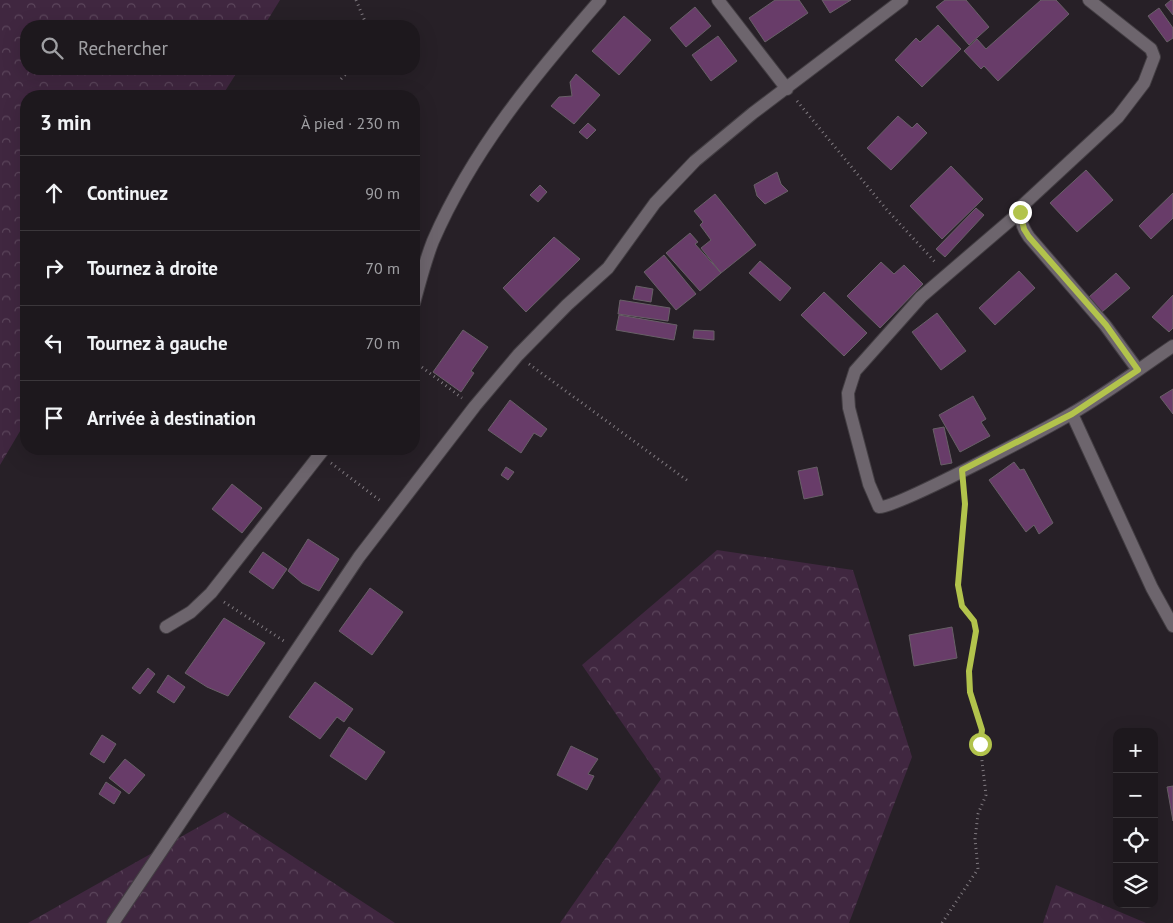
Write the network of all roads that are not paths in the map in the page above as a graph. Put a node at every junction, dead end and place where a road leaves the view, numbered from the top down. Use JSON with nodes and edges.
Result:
{"nodes":[{"id":1,"x":600,"y":0,"type":"edge"},
{"id":2,"x":718,"y":0,"type":"edge"},
{"id":3,"x":902,"y":0,"type":"edge"},
{"id":4,"x":1089,"y":0,"type":"edge"},
{"id":5,"x":787,"y":89,"type":"junction"},
{"id":6,"x":1020,"y":212,"type":"junction"},
{"id":7,"x":420,"y":283,"type":"edge"},
{"id":8,"x":1173,"y":346,"type":"edge"},
{"id":9,"x":1138,"y":370,"type":"junction"},
{"id":10,"x":1072,"y":414,"type":"junction"},
{"id":11,"x":319,"y":455,"type":"edge"},
{"id":12,"x":1173,"y":626,"type":"edge"},
{"id":13,"x":166,"y":627,"type":"dead end"},
{"id":14,"x":113,"y":923,"type":"edge"}],
"edges":[{"from":1,"to":7,"type":"street"},
{"from":2,"to":5,"type":"street"},
{"from":3,"to":5,"type":"street"},
{"from":4,"to":6,"type":"street"},
{"from":5,"to":14,"type":"street"},
{"from":6,"to":9,"type":"street"},
{"from":6,"to":10,"type":"street"},
{"from":8,"to":9,"type":"street"},
{"from":9,"to":10,"type":"street"},
{"from":10,"to":12,"type":"street"},
{"from":11,"to":13,"type":"street"}]}
